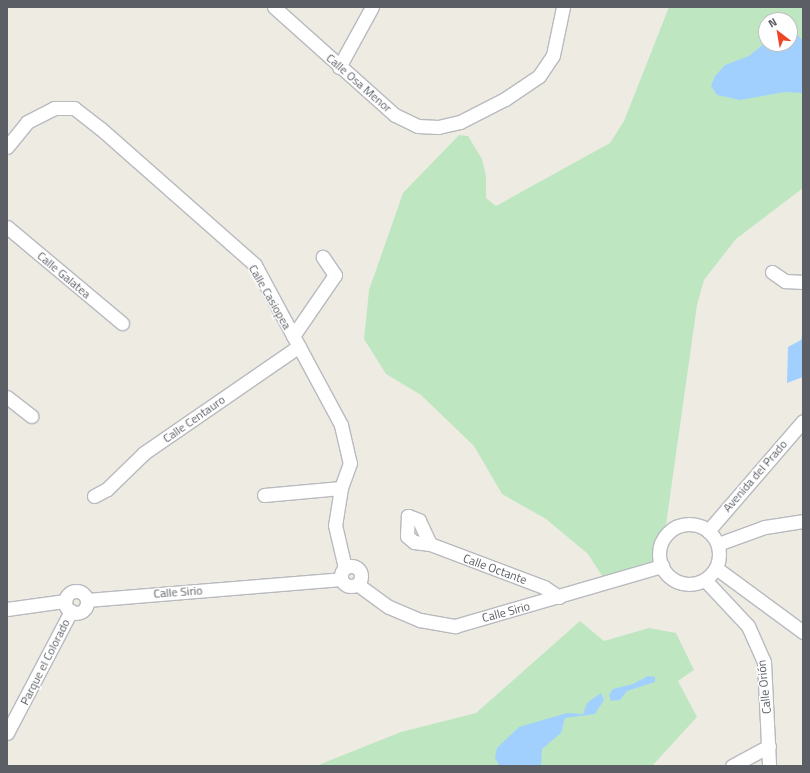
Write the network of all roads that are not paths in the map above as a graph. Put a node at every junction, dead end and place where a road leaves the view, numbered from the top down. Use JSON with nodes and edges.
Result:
{"nodes":[{"id":1,"x":274,"y":7,"type":"edge"},
{"id":2,"x":372,"y":7,"type":"edge"},
{"id":3,"x":563,"y":7,"type":"edge"},
{"id":4,"x":339,"y":66,"type":"junction"},
{"id":5,"x":7,"y":147,"type":"edge"},
{"id":6,"x":7,"y":227,"type":"edge"},
{"id":7,"x":323,"y":257,"type":"dead end"},
{"id":8,"x":772,"y":272,"type":"dead end"},
{"id":9,"x":803,"y":282,"type":"edge"},
{"id":10,"x":122,"y":323,"type":"dead end"},
{"id":11,"x":296,"y":341,"type":"junction"},
{"id":12,"x":7,"y":397,"type":"edge"},
{"id":13,"x":31,"y":416,"type":"dead end"},
{"id":14,"x":803,"y":421,"type":"edge"},
{"id":15,"x":341,"y":488,"type":"junction"},
{"id":16,"x":264,"y":495,"type":"dead end"},
{"id":17,"x":94,"y":496,"type":"dead end"},
{"id":18,"x":803,"y":521,"type":"edge"},
{"id":19,"x":708,"y":531,"type":"junction"},
{"id":20,"x":430,"y":544,"type":"dead end"},
{"id":21,"x":718,"y":544,"type":"junction"},
{"id":22,"x":662,"y":566,"type":"junction"},
{"id":23,"x":716,"y":568,"type":"junction"},
{"id":24,"x":343,"y":573,"type":"junction"},
{"id":25,"x":705,"y":580,"type":"junction"},
{"id":26,"x":559,"y":597,"type":"junction"},
{"id":27,"x":87,"y":600,"type":"junction"},
{"id":28,"x":68,"y":606,"type":"junction"},
{"id":29,"x":7,"y":609,"type":"edge"},
{"id":30,"x":803,"y":632,"type":"edge"},
{"id":31,"x":7,"y":733,"type":"edge"},
{"id":32,"x":769,"y":746,"type":"junction"},
{"id":33,"x":732,"y":766,"type":"edge"},
{"id":34,"x":769,"y":766,"type":"edge"}],
"edges":[{"from":1,"to":4,"type":"street","name":"Calle Osa Menor"},
{"from":2,"to":4,"type":"street"},
{"from":3,"to":4,"type":"street","name":"Calle Osa Menor"},
{"from":5,"to":11,"type":"street","name":"Calle Casiopea"},
{"from":6,"to":10,"type":"street","name":"Calle Galatea"},
{"from":7,"to":11,"type":"street"},
{"from":8,"to":9,"type":"street"},
{"from":11,"to":15,"type":"street","name":"Calle Casiopea"},
{"from":11,"to":17,"type":"street","name":"Calle Centauro"},
{"from":12,"to":13,"type":"street"},
{"from":14,"to":19,"type":"street","name":"Avenida del Prado"},
{"from":15,"to":16,"type":"street"},
{"from":15,"to":24,"type":"street","name":"Calle Casiopea"},
{"from":18,"to":21,"type":"street"},
{"from":19,"to":21,"type":"street"},
{"from":19,"to":22,"type":"street"},
{"from":20,"to":26,"type":"street","name":"Calle Octante"},
{"from":21,"to":23,"type":"street"},
{"from":22,"to":25,"type":"street"},
{"from":22,"to":26,"type":"street","name":"Calle Sirio"},
{"from":23,"to":25,"type":"street"},
{"from":23,"to":30,"type":"street"},
{"from":24,"to":26,"type":"street","name":"Calle Sirio"},
{"from":24,"to":27,"type":"street","name":"Calle Sirio"},
{"from":25,"to":32,"type":"street","name":"Calle Orión"},
{"from":27,"to":28,"type":"street"},
{"from":27,"to":28,"type":"street"},
{"from":28,"to":29,"type":"street"},
{"from":28,"to":31,"type":"street","name":"Parque el Colorado"},
{"from":32,"to":33,"type":"street"},
{"from":32,"to":34,"type":"street","name":"Calle Orión"}]}
